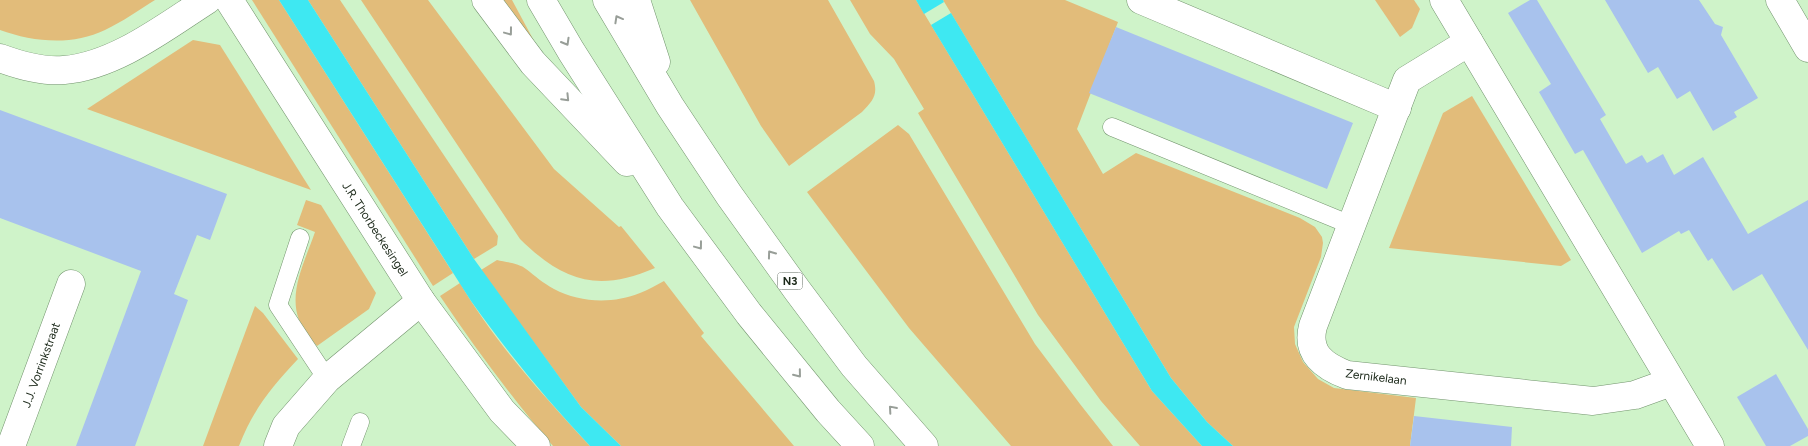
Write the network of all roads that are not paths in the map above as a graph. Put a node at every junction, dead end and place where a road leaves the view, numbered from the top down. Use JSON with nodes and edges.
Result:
{"nodes":[{"id":1,"x":207,"y":0,"type":"edge"},
{"id":2,"x":228,"y":0,"type":"edge"},
{"id":3,"x":486,"y":0,"type":"edge"},
{"id":4,"x":541,"y":0,"type":"edge"},
{"id":5,"x":607,"y":0,"type":"edge"},
{"id":6,"x":636,"y":0,"type":"edge"},
{"id":7,"x":1141,"y":0,"type":"edge"},
{"id":8,"x":1444,"y":0,"type":"edge"},
{"id":9,"x":1780,"y":0,"type":"edge"},
{"id":10,"x":1469,"y":42,"type":"junction"},
{"id":11,"x":1808,"y":48,"type":"edge"},
{"id":12,"x":0,"y":58,"type":"edge"},
{"id":13,"x":670,"y":106,"type":"junction"},
{"id":14,"x":1397,"y":108,"type":"junction"},
{"id":15,"x":1112,"y":128,"type":"dead end"},
{"id":16,"x":670,"y":207,"type":"junction"},
{"id":17,"x":1352,"y":225,"type":"junction"},
{"id":18,"x":300,"y":238,"type":"dead end"},
{"id":19,"x":71,"y":284,"type":"dead end"},
{"id":20,"x":421,"y":301,"type":"junction"},
{"id":21,"x":327,"y":379,"type":"junction"},
{"id":22,"x":1672,"y":382,"type":"junction"},
{"id":23,"x":360,"y":422,"type":"dead end"},
{"id":24,"x":11,"y":446,"type":"edge"},
{"id":25,"x":278,"y":446,"type":"edge"},
{"id":26,"x":351,"y":446,"type":"edge"},
{"id":27,"x":535,"y":446,"type":"edge"},
{"id":28,"x":860,"y":446,"type":"edge"},
{"id":29,"x":924,"y":446,"type":"edge"},
{"id":30,"x":1710,"y":446,"type":"edge"}],
"edges":[{"from":1,"to":12,"type":"street"},
{"from":2,"to":20,"type":"street","name":"J.R. Thorbeckesingel"},
{"from":3,"to":16,"type":"street","one_way":true},
{"from":4,"to":16,"type":"street","one_way":true},
{"from":13,"to":5,"type":"street","number":"N3","one_way":true},
{"from":6,"to":13,"type":"street","number":"N3"},
{"from":7,"to":14,"type":"street"},
{"from":8,"to":10,"type":"street"},
{"from":9,"to":11,"type":"street"},
{"from":10,"to":14,"type":"street","name":"Zernikelaan"},
{"from":10,"to":22,"type":"street"},
{"from":29,"to":13,"type":"street","number":"N3","one_way":true},
{"from":14,"to":17,"type":"street","name":"Zernikelaan"},
{"from":15,"to":17,"type":"lane"},
{"from":16,"to":28,"type":"street","one_way":true},
{"from":17,"to":22,"type":"street","name":"Zernikelaan"},
{"from":18,"to":21,"type":"lane"},
{"from":19,"to":24,"type":"street","name":"J.J. Vorrinkstraat"},
{"from":20,"to":21,"type":"street"},
{"from":20,"to":27,"type":"street","name":"J.R. Thorbeckesingel"},
{"from":21,"to":25,"type":"street"},
{"from":22,"to":30,"type":"street"},
{"from":23,"to":26,"type":"lane"}]}
